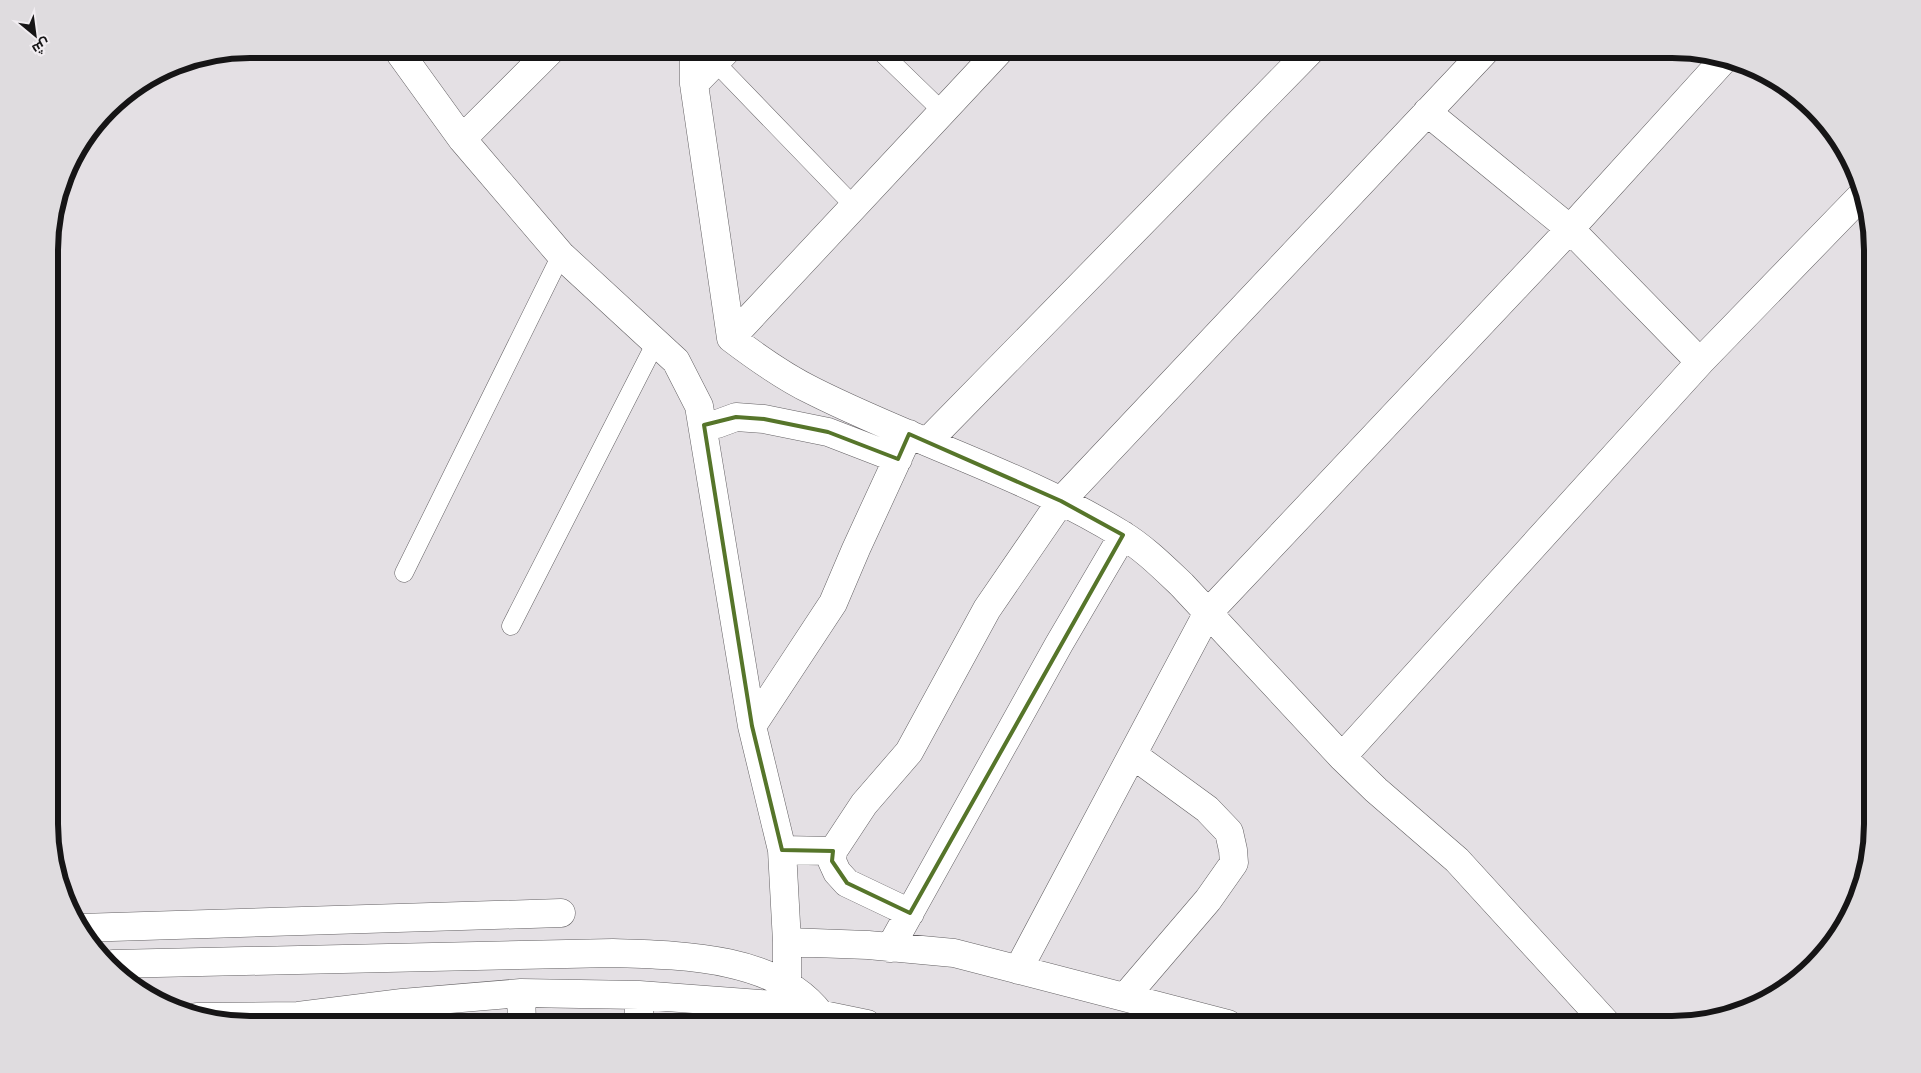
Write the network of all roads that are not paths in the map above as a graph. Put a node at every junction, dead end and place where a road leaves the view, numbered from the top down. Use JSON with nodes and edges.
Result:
{"nodes":[{"id":1,"x":404,"y":58,"type":"edge"},
{"id":2,"x":543,"y":58,"type":"edge"},
{"id":3,"x":709,"y":58,"type":"edge"},
{"id":4,"x":717,"y":58,"type":"edge"},
{"id":5,"x":887,"y":58,"type":"edge"},
{"id":6,"x":993,"y":58,"type":"edge"},
{"id":7,"x":1303,"y":58,"type":"edge"},
{"id":8,"x":1478,"y":58,"type":"edge"},
{"id":9,"x":1720,"y":64,"type":"edge"},
{"id":10,"x":942,"y":112,"type":"junction"},
{"id":11,"x":1427,"y":112,"type":"junction"},
{"id":12,"x":462,"y":139,"type":"junction"},
{"id":13,"x":1857,"y":201,"type":"edge"},
{"id":14,"x":854,"y":206,"type":"junction"},
{"id":15,"x":1570,"y":229,"type":"junction"},
{"id":16,"x":561,"y":255,"type":"junction"},
{"id":17,"x":731,"y":338,"type":"junction"},
{"id":18,"x":656,"y":342,"type":"junction"},
{"id":19,"x":1700,"y":362,"type":"junction"},
{"id":20,"x":704,"y":425,"type":"junction"},
{"id":21,"x":918,"y":438,"type":"junction"},
{"id":22,"x":898,"y":459,"type":"junction"},
{"id":23,"x":1061,"y":501,"type":"junction"},
{"id":24,"x":1123,"y":535,"type":"junction"},
{"id":25,"x":404,"y":572,"type":"dead end"},
{"id":26,"x":1208,"y":614,"type":"junction"},
{"id":27,"x":511,"y":626,"type":"dead end"},
{"id":28,"x":752,"y":726,"type":"junction"},
{"id":29,"x":1133,"y":755,"type":"junction"},
{"id":30,"x":1342,"y":757,"type":"junction"},
{"id":31,"x":782,"y":850,"type":"junction"},
{"id":32,"x":833,"y":851,"type":"junction"},
{"id":33,"x":561,"y":913,"type":"dead end"},
{"id":34,"x":910,"y":913,"type":"junction"},
{"id":35,"x":88,"y":928,"type":"edge"},
{"id":36,"x":787,"y":942,"type":"junction"},
{"id":37,"x":890,"y":948,"type":"junction"},
{"id":38,"x":119,"y":964,"type":"edge"},
{"id":39,"x":1018,"y":970,"type":"junction"},
{"id":40,"x":522,"y":993,"type":"junction"},
{"id":41,"x":639,"y":994,"type":"junction"},
{"id":42,"x":1125,"y":997,"type":"junction"},
{"id":43,"x":780,"y":1004,"type":"edge"},
{"id":44,"x":403,"y":1014,"type":"edge"},
{"id":45,"x":368,"y":1016,"type":"edge"},
{"id":46,"x":522,"y":1016,"type":"edge"},
{"id":47,"x":639,"y":1016,"type":"edge"},
{"id":48,"x":829,"y":1016,"type":"edge"},
{"id":49,"x":1197,"y":1016,"type":"edge"},
{"id":50,"x":1600,"y":1016,"type":"edge"}],
"edges":[{"from":1,"to":12,"type":"street"},
{"from":2,"to":12,"type":"street"},
{"from":3,"to":17,"type":"street"},
{"from":4,"to":14,"type":"lane"},
{"from":5,"to":10,"type":"lane"},
{"from":6,"to":10,"type":"street"},
{"from":7,"to":21,"type":"street"},
{"from":8,"to":11,"type":"street"},
{"from":9,"to":15,"type":"street"},
{"from":10,"to":14,"type":"street"},
{"from":11,"to":15,"type":"street"},
{"from":11,"to":23,"type":"street"},
{"from":12,"to":16,"type":"street"},
{"from":13,"to":19,"type":"street"},
{"from":14,"to":17,"type":"street"},
{"from":15,"to":19,"type":"street"},
{"from":15,"to":26,"type":"street"},
{"from":16,"to":18,"type":"street"},
{"from":16,"to":25,"type":"lane"},
{"from":17,"to":21,"type":"street"},
{"from":18,"to":20,"type":"street"},
{"from":18,"to":27,"type":"lane"},
{"from":19,"to":30,"type":"street"},
{"from":20,"to":22,"type":"street"},
{"from":20,"to":28,"type":"street"},
{"from":21,"to":22,"type":"street"},
{"from":21,"to":23,"type":"street"},
{"from":22,"to":28,"type":"street"},
{"from":23,"to":24,"type":"street"},
{"from":23,"to":32,"type":"street"},
{"from":24,"to":26,"type":"street"},
{"from":24,"to":34,"type":"street"},
{"from":26,"to":29,"type":"street"},
{"from":26,"to":30,"type":"street"},
{"from":28,"to":31,"type":"street"},
{"from":29,"to":39,"type":"street"},
{"from":29,"to":42,"type":"street"},
{"from":30,"to":50,"type":"street"},
{"from":31,"to":32,"type":"street"},
{"from":31,"to":36,"type":"street"},
{"from":32,"to":34,"type":"street"},
{"from":33,"to":35,"type":"street"},
{"from":34,"to":37,"type":"street"},
{"from":36,"to":37,"type":"street"},
{"from":36,"to":43,"type":"street"},
{"from":37,"to":39,"type":"street"},
{"from":38,"to":43,"type":"street"},
{"from":39,"to":42,"type":"street"},
{"from":40,"to":41,"type":"street"},
{"from":40,"to":44,"type":"street"},
{"from":40,"to":46,"type":"street"},
{"from":41,"to":43,"type":"street"},
{"from":41,"to":47,"type":"street"},
{"from":42,"to":49,"type":"street"},
{"from":43,"to":48,"type":"street"},
{"from":44,"to":45,"type":"street"}]}
